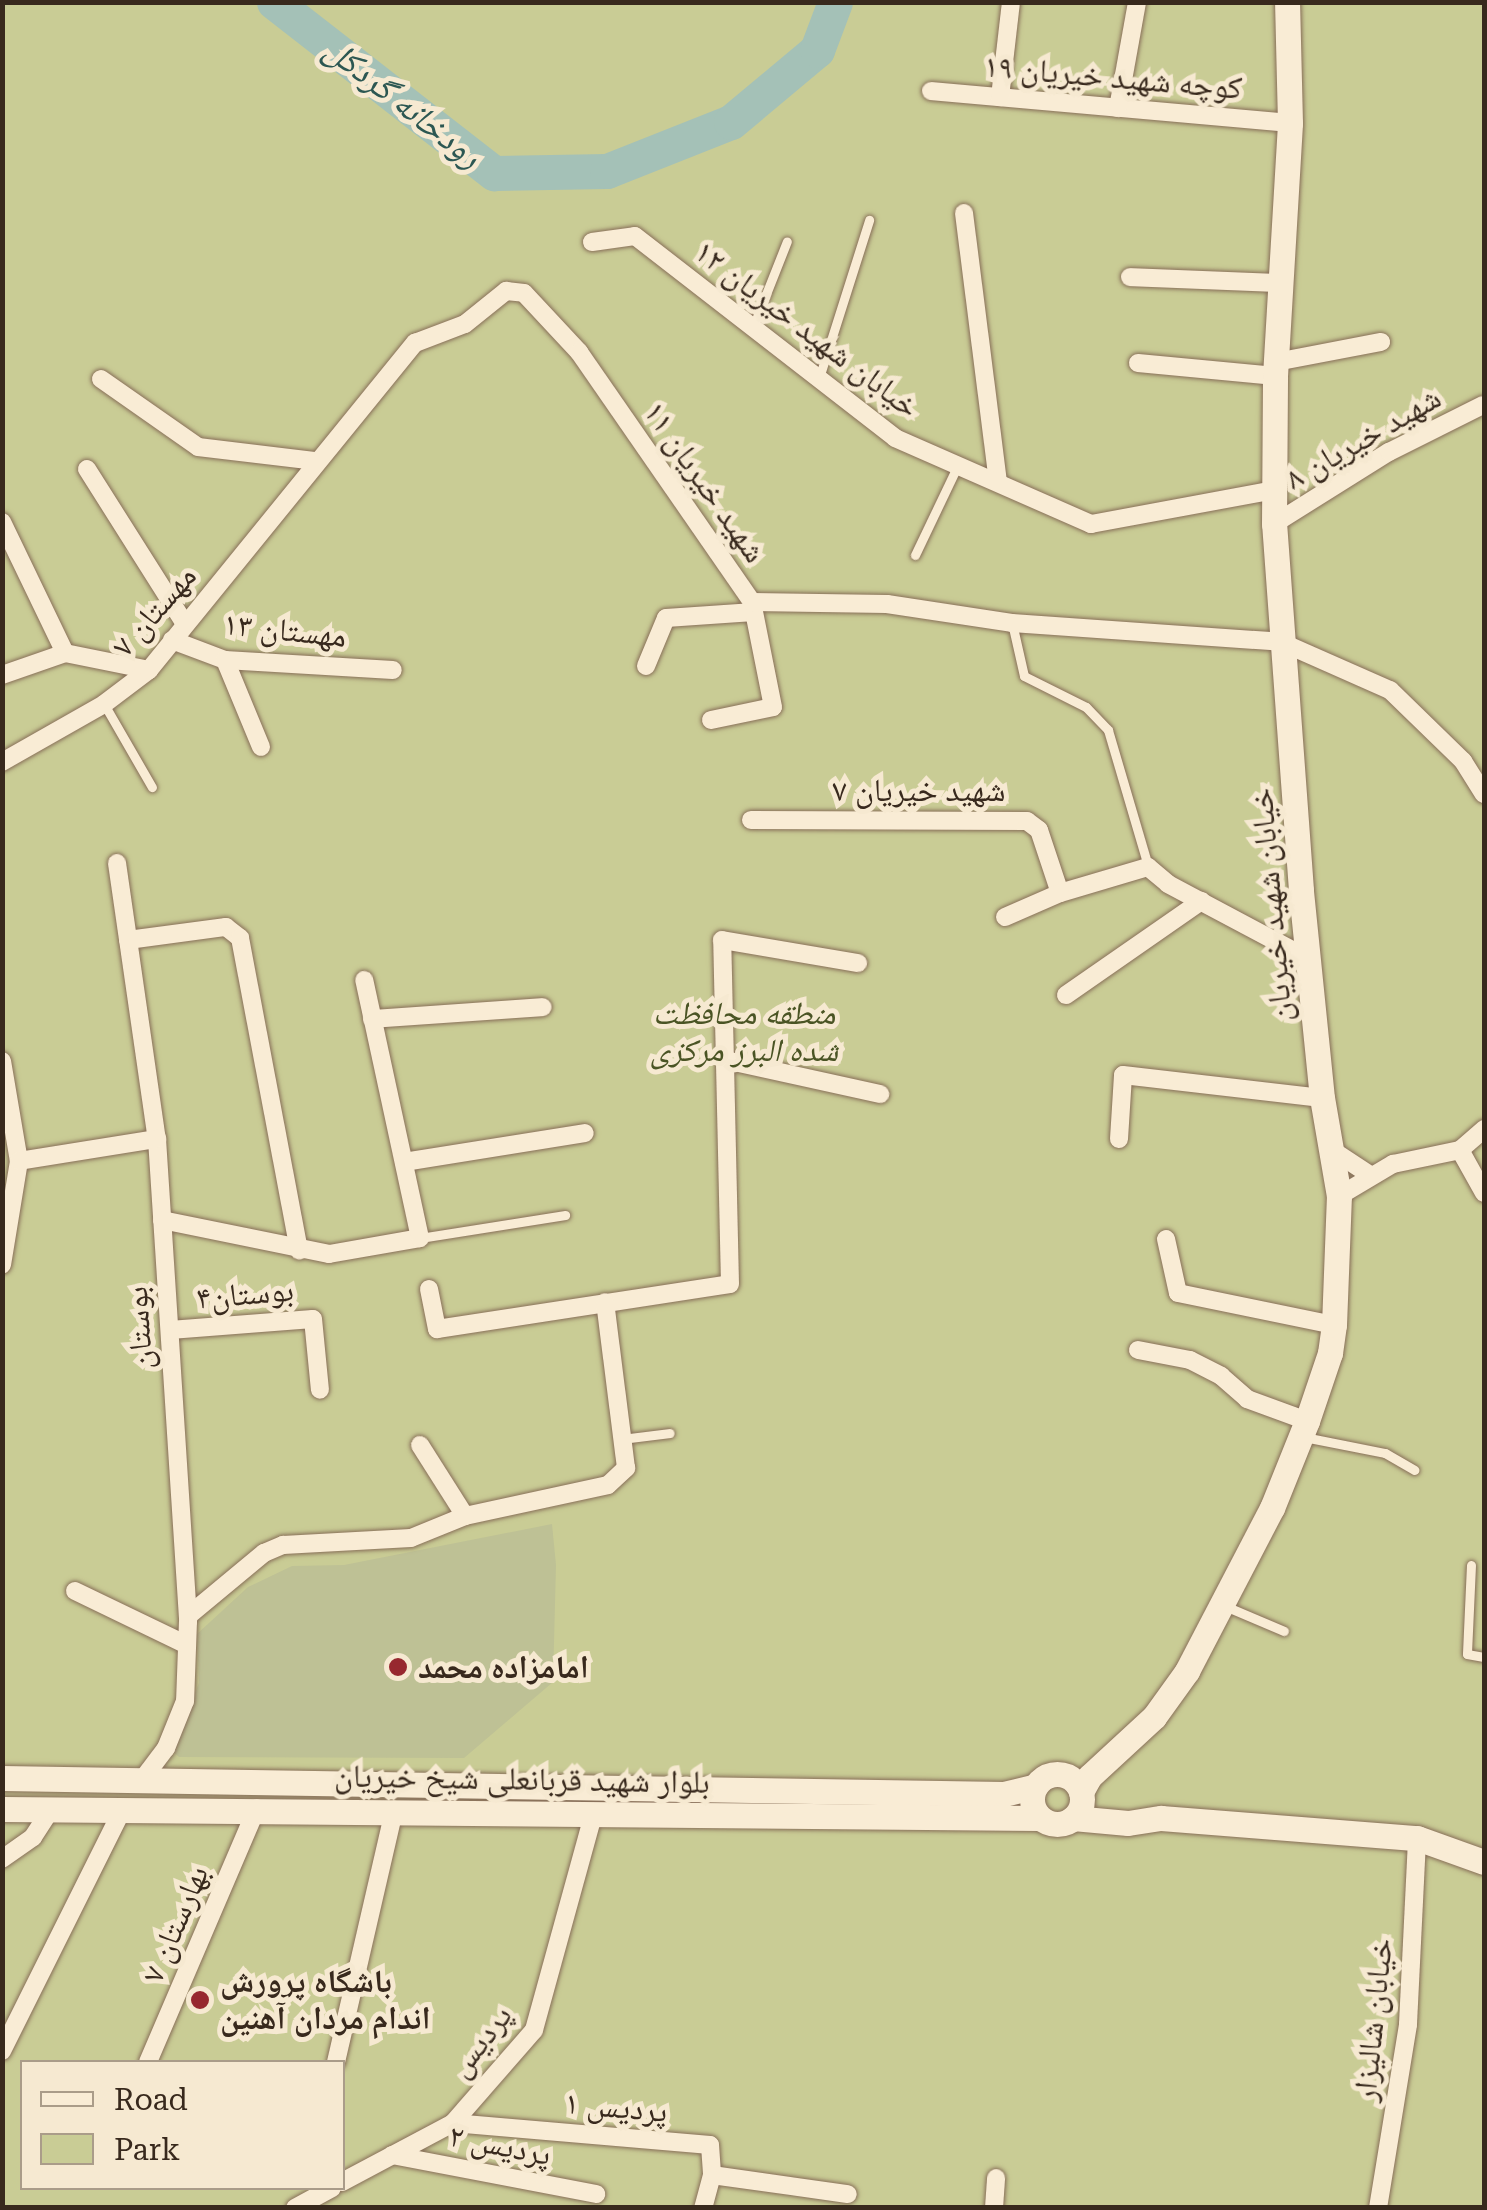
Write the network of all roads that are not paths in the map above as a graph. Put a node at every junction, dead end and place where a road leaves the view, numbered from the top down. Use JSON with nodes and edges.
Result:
{"nodes":[{"id":1,"x":1012,"y":2,"type":"edge"},
{"id":2,"x":1137,"y":2,"type":"edge"},
{"id":3,"x":1287,"y":2,"type":"edge"},
{"id":4,"x":931,"y":91,"type":"dead end"},
{"id":5,"x":1000,"y":97,"type":"junction"},
{"id":6,"x":1118,"y":108,"type":"junction"},
{"id":7,"x":1290,"y":123,"type":"junction"},
{"id":8,"x":964,"y":213,"type":"dead end"},
{"id":9,"x":868,"y":220,"type":"dead end"},
{"id":10,"x":787,"y":241,"type":"dead end"},
{"id":11,"x":592,"y":242,"type":"dead end"},
{"id":12,"x":1130,"y":278,"type":"dead end"},
{"id":13,"x":1281,"y":282,"type":"junction"},
{"id":14,"x":753,"y":327,"type":"junction"},
{"id":15,"x":1381,"y":342,"type":"dead end"},
{"id":16,"x":1138,"y":364,"type":"dead end"},
{"id":17,"x":1276,"y":369,"type":"junction"},
{"id":18,"x":819,"y":378,"type":"junction"},
{"id":19,"x":101,"y":379,"type":"dead end"},
{"id":20,"x":1483,"y":405,"type":"edge"},
{"id":21,"x":316,"y":461,"type":"junction"},
{"id":22,"x":958,"y":465,"type":"junction"},
{"id":23,"x":87,"y":468,"type":"dead end"},
{"id":24,"x":998,"y":482,"type":"junction"},
{"id":25,"x":1274,"y":490,"type":"junction"},
{"id":26,"x":2,"y":522,"type":"edge"},
{"id":27,"x":1274,"y":524,"type":"junction"},
{"id":28,"x":915,"y":555,"type":"dead end"},
{"id":29,"x":753,"y":607,"type":"junction"},
{"id":30,"x":1012,"y":623,"type":"junction"},
{"id":31,"x":185,"y":624,"type":"junction"},
{"id":32,"x":172,"y":640,"type":"junction"},
{"id":33,"x":1281,"y":642,"type":"junction"},
{"id":34,"x":65,"y":653,"type":"junction"},
{"id":35,"x":226,"y":660,"type":"junction"},
{"id":36,"x":646,"y":666,"type":"dead end"},
{"id":37,"x":148,"y":670,"type":"junction"},
{"id":38,"x":394,"y":670,"type":"dead end"},
{"id":39,"x":2,"y":675,"type":"edge"},
{"id":40,"x":104,"y":704,"type":"junction"},
{"id":41,"x":710,"y":720,"type":"dead end"},
{"id":42,"x":261,"y":747,"type":"dead end"},
{"id":43,"x":2,"y":762,"type":"edge"},
{"id":44,"x":152,"y":786,"type":"dead end"},
{"id":45,"x":1484,"y":794,"type":"edge"},
{"id":46,"x":751,"y":820,"type":"dead end"},
{"id":47,"x":117,"y":863,"type":"dead end"},
{"id":48,"x":1148,"y":867,"type":"junction"},
{"id":49,"x":1060,"y":893,"type":"junction"},
{"id":50,"x":1200,"y":900,"type":"junction"},
{"id":51,"x":1005,"y":918,"type":"dead end"},
{"id":52,"x":128,"y":940,"type":"junction"},
{"id":53,"x":1309,"y":959,"type":"junction"},
{"id":54,"x":858,"y":963,"type":"dead end"},
{"id":55,"x":364,"y":980,"type":"dead end"},
{"id":56,"x":1066,"y":994,"type":"dead end"},
{"id":57,"x":542,"y":1007,"type":"dead end"},
{"id":58,"x":372,"y":1019,"type":"junction"},
{"id":59,"x":725,"y":1060,"type":"junction"},
{"id":60,"x":2,"y":1062,"type":"edge"},
{"id":61,"x":880,"y":1094,"type":"dead end"},
{"id":62,"x":1322,"y":1098,"type":"junction"},
{"id":63,"x":1484,"y":1128,"type":"edge"},
{"id":64,"x":585,"y":1133,"type":"dead end"},
{"id":65,"x":157,"y":1139,"type":"junction"},
{"id":66,"x":1119,"y":1139,"type":"dead end"},
{"id":67,"x":1332,"y":1150,"type":"junction"},
{"id":68,"x":1460,"y":1150,"type":"junction"},
{"id":69,"x":19,"y":1161,"type":"junction"},
{"id":70,"x":404,"y":1162,"type":"junction"},
{"id":71,"x":1370,"y":1175,"type":"junction"},
{"id":72,"x":1484,"y":1193,"type":"edge"},
{"id":73,"x":1339,"y":1196,"type":"junction"},
{"id":74,"x":6,"y":1215,"type":"edge"},
{"id":75,"x":565,"y":1215,"type":"dead end"},
{"id":76,"x":162,"y":1220,"type":"junction"},
{"id":77,"x":420,"y":1238,"type":"junction"},
{"id":78,"x":1166,"y":1240,"type":"dead end"},
{"id":79,"x":299,"y":1250,"type":"junction"},
{"id":80,"x":2,"y":1265,"type":"edge"},
{"id":81,"x":429,"y":1289,"type":"dead end"},
{"id":82,"x":605,"y":1302,"type":"junction"},
{"id":83,"x":1334,"y":1324,"type":"junction"},
{"id":84,"x":170,"y":1330,"type":"junction"},
{"id":85,"x":1138,"y":1350,"type":"dead end"},
{"id":86,"x":320,"y":1390,"type":"dead end"},
{"id":87,"x":1304,"y":1429,"type":"junction"},
{"id":88,"x":670,"y":1433,"type":"dead end"},
{"id":89,"x":622,"y":1439,"type":"junction"},
{"id":90,"x":420,"y":1446,"type":"dead end"},
{"id":91,"x":1414,"y":1470,"type":"dead end"},
{"id":92,"x":465,"y":1516,"type":"junction"},
{"id":93,"x":1472,"y":1565,"type":"dead end"},
{"id":94,"x":75,"y":1591,"type":"dead end"},
{"id":95,"x":1222,"y":1605,"type":"junction"},
{"id":96,"x":188,"y":1616,"type":"junction"},
{"id":97,"x":1284,"y":1631,"type":"dead end"},
{"id":98,"x":187,"y":1645,"type":"junction"},
{"id":99,"x":1484,"y":1657,"type":"edge"},
{"id":100,"x":1123,"y":1744,"type":"junction"},
{"id":101,"x":2,"y":1778,"type":"edge"},
{"id":102,"x":142,"y":1780,"type":"junction"},
{"id":103,"x":1046,"y":1780,"type":"junction"},
{"id":104,"x":395,"y":1797,"type":"junction"},
{"id":105,"x":872,"y":1802,"type":"junction"},
{"id":106,"x":1079,"y":1804,"type":"junction"},
{"id":107,"x":51,"y":1808,"type":"junction"},
{"id":108,"x":123,"y":1808,"type":"junction"},
{"id":109,"x":257,"y":1808,"type":"junction"},
{"id":110,"x":2,"y":1809,"type":"edge"},
{"id":111,"x":594,"y":1812,"type":"junction"},
{"id":112,"x":1040,"y":1818,"type":"junction"},
{"id":113,"x":1417,"y":1838,"type":"junction"},
{"id":114,"x":2,"y":1859,"type":"edge"},
{"id":115,"x":1484,"y":1862,"type":"edge"},
{"id":116,"x":2,"y":2051,"type":"edge"},
{"id":117,"x":149,"y":2060,"type":"edge"},
{"id":118,"x":336,"y":2060,"type":"edge"},
{"id":119,"x":453,"y":2122,"type":"junction"},
{"id":120,"x":392,"y":2156,"type":"junction"},
{"id":121,"x":712,"y":2174,"type":"junction"},
{"id":122,"x":996,"y":2178,"type":"dead end"},
{"id":123,"x":345,"y":2180,"type":"edge"},
{"id":124,"x":328,"y":2190,"type":"edge"},
{"id":125,"x":596,"y":2194,"type":"dead end"},
{"id":126,"x":848,"y":2194,"type":"dead end"},
{"id":127,"x":295,"y":2208,"type":"edge"},
{"id":128,"x":704,"y":2208,"type":"edge"},
{"id":129,"x":994,"y":2208,"type":"edge"},
{"id":130,"x":1378,"y":2208,"type":"edge"}],
"edges":[{"from":1,"to":5,"type":"street"},
{"from":2,"to":6,"type":"street"},
{"from":3,"to":7,"type":"street","name":"خیابان شهید خیریان"},
{"from":4,"to":5,"type":"street","name":"کوچه شهید خیریان ۱۹"},
{"from":5,"to":6,"type":"street","name":"کوچه شهید خیریان ۱۹"},
{"from":6,"to":7,"type":"street","name":"کوچه شهید خیریان ۱۹"},
{"from":7,"to":13,"type":"street","name":"خیابان شهید خیریان"},
{"from":8,"to":24,"type":"street"},
{"from":9,"to":18,"type":"lane"},
{"from":10,"to":14,"type":"lane"},
{"from":11,"to":14,"type":"street","name":"خیابان شهید خیریان ۱۲"},
{"from":12,"to":13,"type":"street"},
{"from":13,"to":17,"type":"street","name":"خیابان شهید خیریان"},
{"from":14,"to":18,"type":"street","name":"خیابان شهید خیریان ۱۲"},
{"from":15,"to":17,"type":"street"},
{"from":16,"to":17,"type":"street"},
{"from":17,"to":25,"type":"street","name":"خیابان شهید خیریان"},
{"from":18,"to":22,"type":"street","name":"خیابان شهید خیریان ۱۲"},
{"from":19,"to":21,"type":"street"},
{"from":20,"to":27,"type":"street","name":"شهید خیریان ۸"},
{"from":21,"to":29,"type":"street","name":"شهید خیریان ۱۱"},
{"from":21,"to":31,"type":"street","name":"مهستان ۷"},
{"from":22,"to":24,"type":"street","name":"خیابان شهید خیریان ۱۲"},
{"from":22,"to":28,"type":"lane"},
{"from":23,"to":31,"type":"street"},
{"from":24,"to":25,"type":"street","name":"خیابان شهید خیریان ۱۲"},
{"from":25,"to":27,"type":"street","name":"خیابان شهید خیریان"},
{"from":26,"to":34,"type":"street"},
{"from":27,"to":33,"type":"street","name":"خیابان شهید خیریان"},
{"from":29,"to":30,"type":"street","name":"شهید خیریان ۱۱"},
{"from":29,"to":36,"type":"street"},
{"from":29,"to":41,"type":"street"},
{"from":30,"to":33,"type":"street","name":"شهید خیریان ۱۱"},
{"from":30,"to":48,"type":"lane"},
{"from":31,"to":32,"type":"street","name":"مهستان ۷"},
{"from":32,"to":35,"type":"street","name":"مهستان ۱۳"},
{"from":32,"to":37,"type":"street","name":"مهستان ۷"},
{"from":33,"to":45,"type":"street","name":"شهید خیریان ۱۱"},
{"from":33,"to":53,"type":"street","name":"خیابان شهید خیریان"},
{"from":34,"to":37,"type":"street"},
{"from":34,"to":39,"type":"street"},
{"from":35,"to":38,"type":"street","name":"مهستان ۱۳"},
{"from":35,"to":42,"type":"street"},
{"from":37,"to":40,"type":"street","name":"مهستان ۷"},
{"from":40,"to":43,"type":"street","name":"مهستان ۷"},
{"from":40,"to":44,"type":"lane"},
{"from":46,"to":49,"type":"street","name":"شهید خیریان ۷"},
{"from":47,"to":52,"type":"street","name":"بوستان"},
{"from":48,"to":49,"type":"street"},
{"from":48,"to":50,"type":"street"},
{"from":49,"to":51,"type":"street"},
{"from":50,"to":53,"type":"street"},
{"from":50,"to":56,"type":"street"},
{"from":52,"to":65,"type":"street","name":"بوستان"},
{"from":52,"to":79,"type":"street"},
{"from":53,"to":62,"type":"street","name":"خیابان شهید خیریان"},
{"from":54,"to":59,"type":"street"},
{"from":55,"to":58,"type":"street"},
{"from":57,"to":58,"type":"street"},
{"from":58,"to":70,"type":"street"},
{"from":59,"to":61,"type":"street"},
{"from":59,"to":82,"type":"street"},
{"from":60,"to":69,"type":"street"},
{"from":62,"to":66,"type":"street"},
{"from":62,"to":67,"type":"street","name":"خیابان شهید خیریان"},
{"from":63,"to":68,"type":"street"},
{"from":64,"to":70,"type":"street"},
{"from":65,"to":69,"type":"street"},
{"from":65,"to":76,"type":"street","name":"بوستان"},
{"from":67,"to":71,"type":"street"},
{"from":67,"to":73,"type":"street","name":"خیابان شهید خیریان"},
{"from":68,"to":71,"type":"street"},
{"from":68,"to":72,"type":"street"},
{"from":69,"to":74,"type":"street"},
{"from":70,"to":77,"type":"street"},
{"from":71,"to":73,"type":"street"},
{"from":73,"to":83,"type":"street","name":"خیابان شهید خیریان"},
{"from":74,"to":80,"type":"street"},
{"from":75,"to":77,"type":"lane"},
{"from":76,"to":79,"type":"street"},
{"from":76,"to":84,"type":"street","name":"بوستان"},
{"from":77,"to":79,"type":"street"},
{"from":78,"to":83,"type":"street"},
{"from":81,"to":82,"type":"street"},
{"from":82,"to":89,"type":"street"},
{"from":83,"to":87,"type":"street","name":"خیابان شهید خیریان"},
{"from":84,"to":86,"type":"street","name":"بوستان۴"},
{"from":84,"to":96,"type":"street","name":"بوستان"},
{"from":85,"to":87,"type":"street"},
{"from":87,"to":91,"type":"lane"},
{"from":87,"to":95,"type":"street","name":"خیابان شهید خیریان"},
{"from":88,"to":89,"type":"lane"},
{"from":89,"to":92,"type":"street"},
{"from":90,"to":92,"type":"street"},
{"from":92,"to":96,"type":"street"},
{"from":93,"to":99,"type":"lane"},
{"from":94,"to":98,"type":"street"},
{"from":95,"to":97,"type":"lane"},
{"from":95,"to":100,"type":"street","name":"خیابان شهید خیریان"},
{"from":96,"to":98,"type":"street","name":"بوستان"},
{"from":98,"to":102,"type":"street","name":"بوستان"},
{"from":100,"to":103,"type":"street"},
{"from":100,"to":106,"type":"street","name":"خیابان شهید خیریان"},
{"from":101,"to":102,"type":"street"},
{"from":102,"to":104,"type":"street"},
{"from":103,"to":105,"type":"street"},
{"from":103,"to":106,"type":"street"},
{"from":103,"to":112,"type":"street"},
{"from":104,"to":105,"type":"street"},
{"from":104,"to":109,"type":"street","name":"بلوار شهید قربانعلی شیخ خیریان"},
{"from":104,"to":111,"type":"street","name":"بلوار شهید قربانعلی شیخ خیریان"},
{"from":104,"to":118,"type":"street"},
{"from":105,"to":111,"type":"street","name":"بلوار شهید قربانعلی شیخ خیریان"},
{"from":105,"to":112,"type":"street","name":"بلوار شهید قربانعلی شیخ خیریان"},
{"from":106,"to":112,"type":"street"},
{"from":106,"to":113,"type":"street"},
{"from":107,"to":108,"type":"street","name":"بلوار شهید قربانعلی شیخ خیریان"},
{"from":107,"to":110,"type":"street","name":"بلوار شهید قربانعلی شیخ خیریان"},
{"from":107,"to":114,"type":"street"},
{"from":108,"to":109,"type":"street","name":"بلوار شهید قربانعلی شیخ خیریان"},
{"from":108,"to":116,"type":"street"},
{"from":109,"to":117,"type":"street","name":"بهارستان ۷"},
{"from":111,"to":119,"type":"street","name":"پردیس"},
{"from":113,"to":115,"type":"street"},
{"from":113,"to":130,"type":"street","name":"خیابان شالیزار"},
{"from":119,"to":120,"type":"street","name":"پردیس"},
{"from":119,"to":121,"type":"street","name":"پردیس ۱"},
{"from":120,"to":123,"type":"street","name":"پردیس"},
{"from":120,"to":125,"type":"street","name":"پردیس ۲"},
{"from":121,"to":126,"type":"street"},
{"from":121,"to":128,"type":"street"},
{"from":122,"to":129,"type":"street"},
{"from":124,"to":127,"type":"street"}]}
